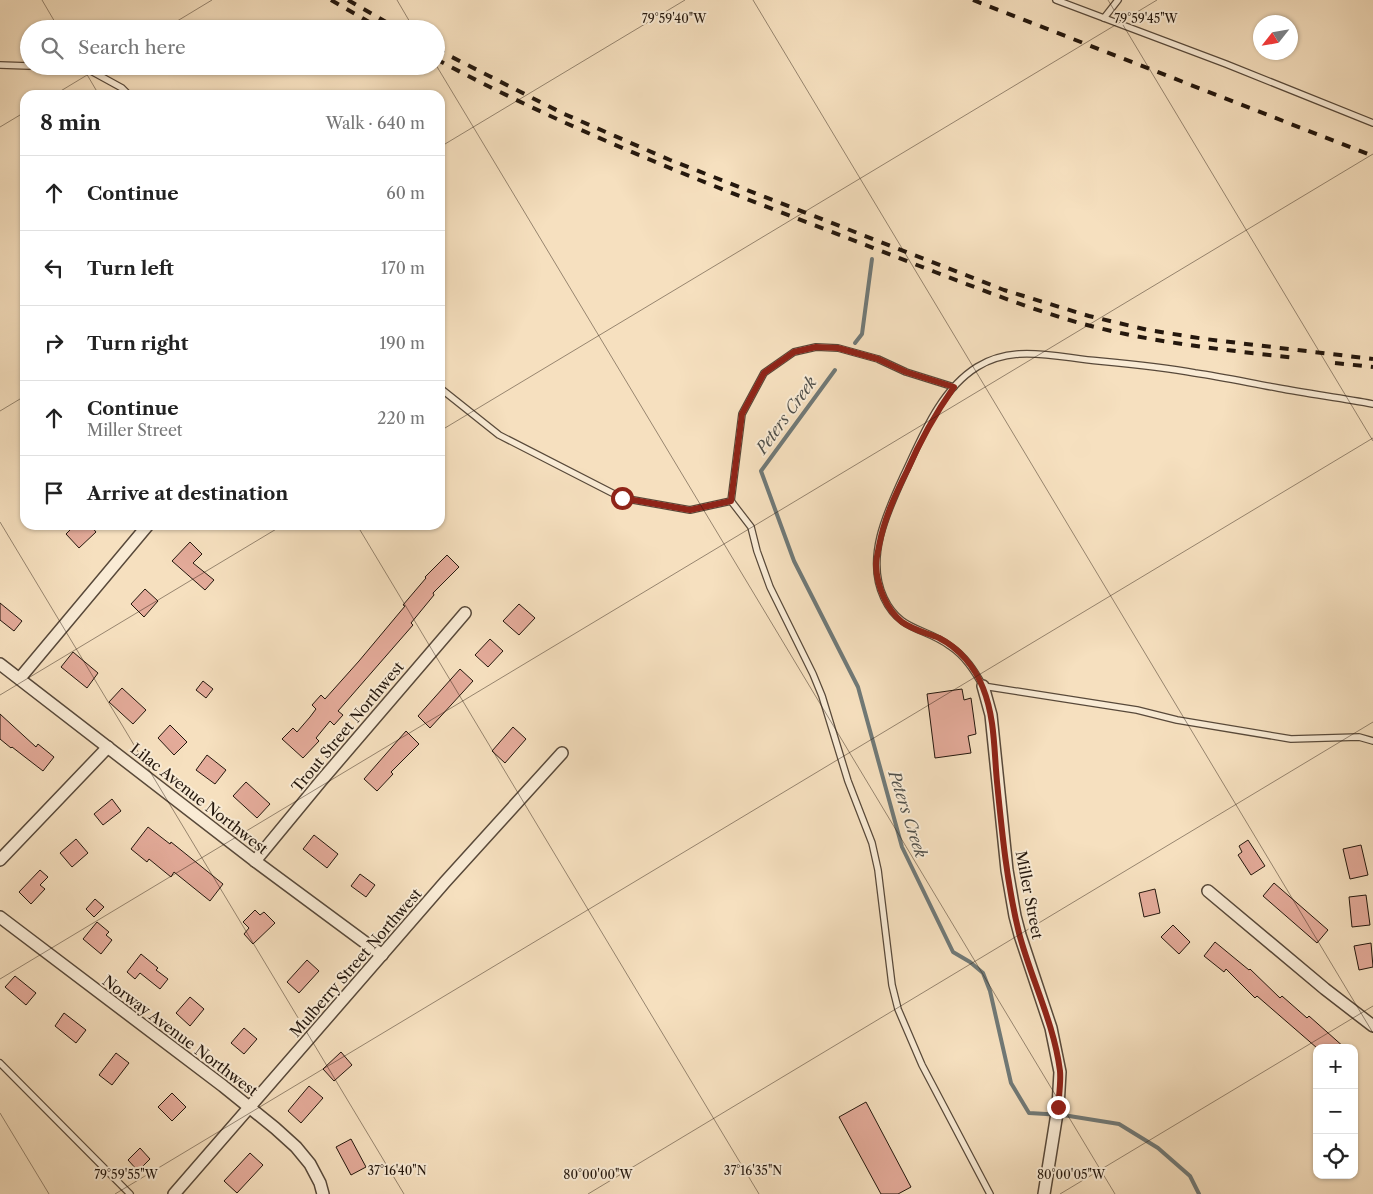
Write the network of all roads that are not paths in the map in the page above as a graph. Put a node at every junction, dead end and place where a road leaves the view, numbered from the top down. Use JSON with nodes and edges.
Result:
{"nodes":[{"id":1,"x":1056,"y":0,"type":"edge"},
{"id":2,"x":1118,"y":0,"type":"edge"},
{"id":3,"x":1104,"y":18,"type":"junction"},
{"id":4,"x":0,"y":65,"type":"edge"},
{"id":5,"x":20,"y":66,"type":"edge"},
{"id":6,"x":98,"y":75,"type":"edge"},
{"id":7,"x":124,"y":90,"type":"edge"},
{"id":8,"x":1373,"y":123,"type":"edge"},
{"id":9,"x":954,"y":387,"type":"junction"},
{"id":10,"x":445,"y":392,"type":"edge"},
{"id":11,"x":1373,"y":404,"type":"edge"},
{"id":12,"x":731,"y":501,"type":"junction"},
{"id":13,"x":144,"y":530,"type":"edge"},
{"id":14,"x":465,"y":613,"type":"dead end"},
{"id":15,"x":0,"y":664,"type":"edge"},
{"id":16,"x":20,"y":678,"type":"junction"},
{"id":17,"x":983,"y":686,"type":"junction"},
{"id":18,"x":1373,"y":741,"type":"edge"},
{"id":19,"x":108,"y":747,"type":"junction"},
{"id":20,"x":562,"y":753,"type":"dead end"},
{"id":21,"x":0,"y":860,"type":"edge"},
{"id":22,"x":255,"y":861,"type":"junction"},
{"id":23,"x":1208,"y":891,"type":"dead end"},
{"id":24,"x":0,"y":917,"type":"edge"},
{"id":25,"x":382,"y":955,"type":"junction"},
{"id":26,"x":1373,"y":1026,"type":"edge"},
{"id":27,"x":0,"y":1063,"type":"edge"},
{"id":28,"x":250,"y":1108,"type":"junction"},
{"id":29,"x":130,"y":1194,"type":"edge"},
{"id":30,"x":174,"y":1194,"type":"edge"},
{"id":31,"x":323,"y":1194,"type":"edge"},
{"id":32,"x":990,"y":1194,"type":"edge"},
{"id":33,"x":1044,"y":1194,"type":"edge"}],
"edges":[{"from":1,"to":3,"type":"lane"},
{"from":2,"to":3,"type":"lane"},
{"from":3,"to":8,"type":"lane"},
{"from":4,"to":5,"type":"lane"},
{"from":6,"to":7,"type":"lane"},
{"from":9,"to":11,"type":"lane"},
{"from":9,"to":12,"type":"lane"},
{"from":9,"to":17,"type":"lane"},
{"from":10,"to":12,"type":"lane"},
{"from":12,"to":32,"type":"lane"},
{"from":13,"to":16,"type":"street"},
{"from":14,"to":22,"type":"street","name":"Trout Street Northwest"},
{"from":15,"to":16,"type":"street","name":"Lilac Avenue Northwest"},
{"from":16,"to":19,"type":"street","name":"Lilac Avenue Northwest"},
{"from":17,"to":18,"type":"lane"},
{"from":17,"to":33,"type":"street","name":"Miller Street"},
{"from":19,"to":21,"type":"street"},
{"from":19,"to":22,"type":"street","name":"Lilac Avenue Northwest"},
{"from":20,"to":25,"type":"street","name":"Mulberry Street Northwest"},
{"from":22,"to":25,"type":"street","name":"Lilac Avenue Northwest"},
{"from":23,"to":26,"type":"street"},
{"from":24,"to":28,"type":"street","name":"Norway Avenue Northwest"},
{"from":25,"to":28,"type":"street","name":"Mulberry Street Northwest"},
{"from":27,"to":29,"type":"lane"},
{"from":28,"to":30,"type":"street","name":"Mulberry Street Northwest"},
{"from":28,"to":31,"type":"street","name":"Norway Avenue Northwest"}]}
